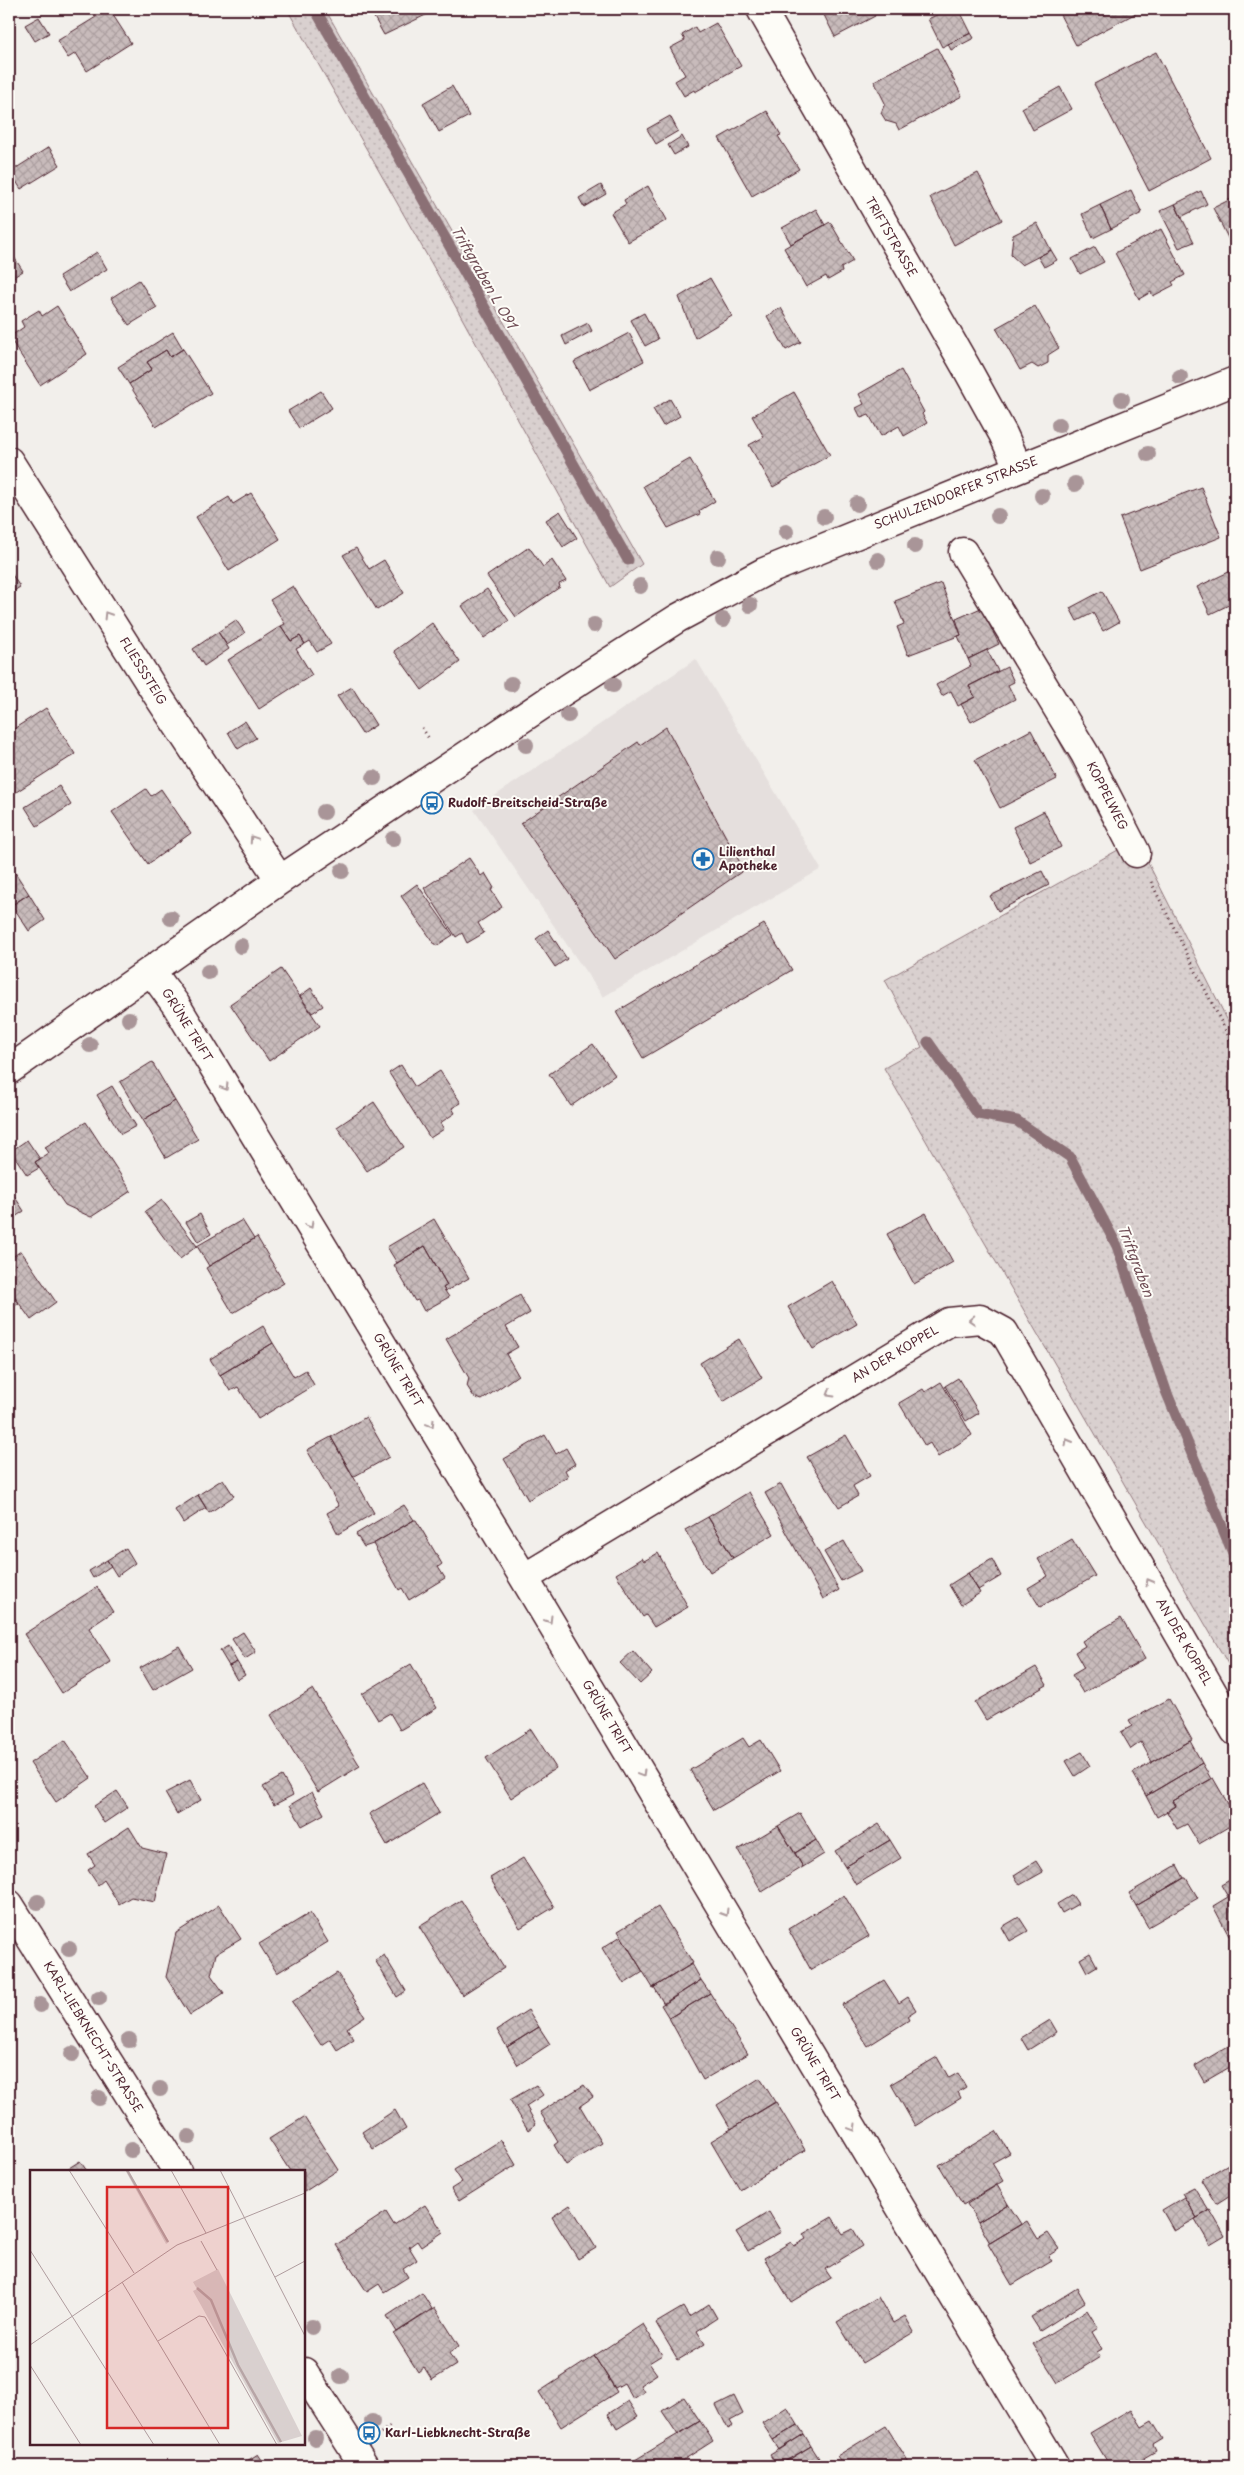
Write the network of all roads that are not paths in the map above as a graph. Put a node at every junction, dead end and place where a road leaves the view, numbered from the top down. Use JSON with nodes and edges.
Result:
{"nodes":[{"id":1,"x":761,"y":9,"type":"edge"},
{"id":2,"x":1235,"y":381,"type":"edge"},
{"id":3,"x":9,"y":461,"type":"edge"},
{"id":4,"x":1018,"y":467,"type":"junction"},
{"id":5,"x":963,"y":552,"type":"dead end"},
{"id":6,"x":1136,"y":853,"type":"road end"},
{"id":7,"x":280,"y":880,"type":"junction"},
{"id":8,"x":152,"y":972,"type":"junction"},
{"id":9,"x":9,"y":1070,"type":"edge"},
{"id":10,"x":524,"y":1578,"type":"junction"},
{"id":11,"x":1235,"y":1731,"type":"edge"},
{"id":12,"x":9,"y":1904,"type":"edge"},
{"id":13,"x":177,"y":2170,"type":"edge"},
{"id":14,"x":305,"y":2374,"type":"edge"},
{"id":15,"x":364,"y":2466,"type":"edge"},
{"id":16,"x":1055,"y":2466,"type":"edge"}],
"edges":[{"from":1,"to":4,"type":"street","name":"TRIFTSTRASSE"},
{"from":2,"to":4,"type":"street","name":"SCHULZENDORFER STRASSE"},
{"from":7,"to":3,"type":"street","name":"FLIESSSTEIG","one_way":true},
{"from":4,"to":7,"type":"street","name":"SCHULZENDORFER STRASSE"},
{"from":5,"to":6,"type":"street","name":"KOPPELWEG"},
{"from":7,"to":8,"type":"street"},
{"from":8,"to":9,"type":"street"},
{"from":8,"to":10,"type":"street","name":"GRÜNE TRIFT","one_way":true},
{"from":11,"to":10,"type":"street","name":"AN DER KOPPEL","one_way":true},
{"from":10,"to":16,"type":"street","name":"GRÜNE TRIFT","one_way":true},
{"from":12,"to":13,"type":"street","name":"KARL-LIEBKNECHT-STRASSE"},
{"from":14,"to":15,"type":"street"}]}
